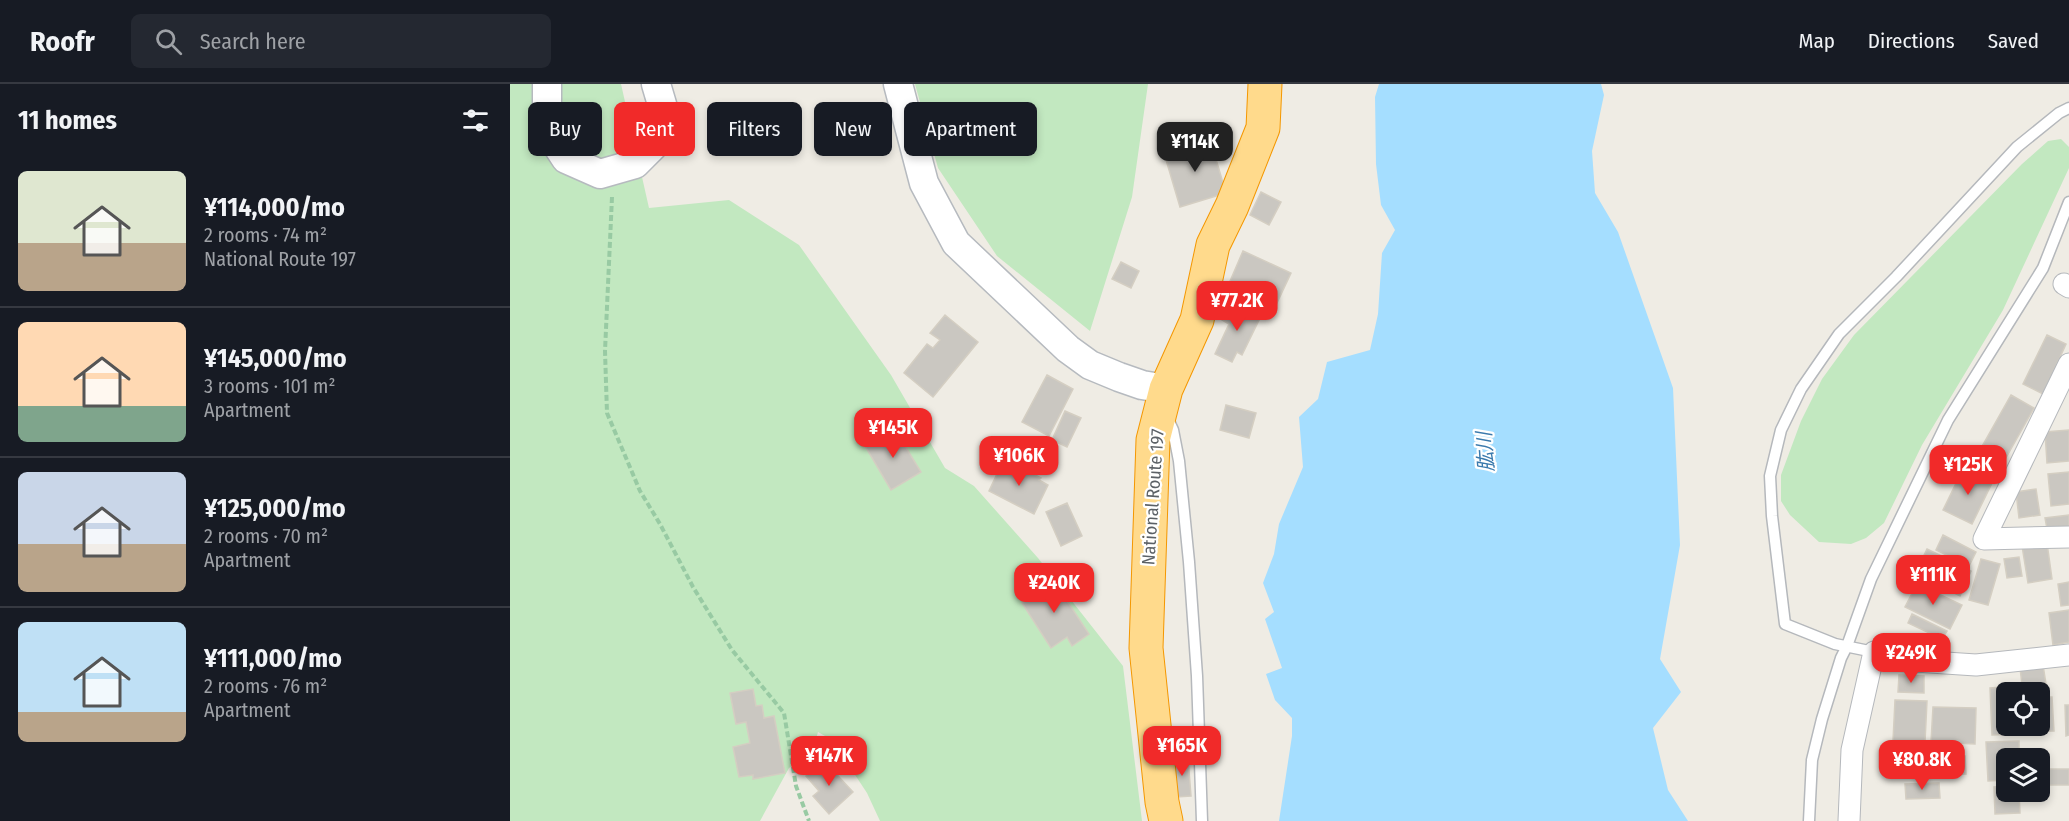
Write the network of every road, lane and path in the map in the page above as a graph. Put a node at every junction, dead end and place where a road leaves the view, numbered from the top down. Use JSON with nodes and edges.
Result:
{"nodes":[{"id":1,"x":548,"y":84,"type":"edge"},
{"id":2,"x":656,"y":84,"type":"edge"},
{"id":3,"x":898,"y":84,"type":"edge"},
{"id":4,"x":1265,"y":84,"type":"edge"},
{"id":5,"x":2069,"y":108,"type":"edge"},
{"id":6,"x":614,"y":170,"type":"junction"},
{"id":7,"x":2069,"y":202,"type":"edge"},
{"id":8,"x":2069,"y":364,"type":"edge"},
{"id":9,"x":1164,"y":397,"type":"junction"},
{"id":10,"x":2069,"y":537,"type":"edge"},
{"id":11,"x":1847,"y":646,"type":"junction"},
{"id":12,"x":1874,"y":652,"type":"junction"},
{"id":13,"x":2069,"y":655,"type":"edge"},
{"id":14,"x":809,"y":821,"type":"edge"},
{"id":15,"x":1166,"y":821,"type":"edge"},
{"id":16,"x":1202,"y":821,"type":"edge"},
{"id":17,"x":1809,"y":821,"type":"edge"},
{"id":18,"x":1849,"y":821,"type":"edge"}],
"edges":[{"from":1,"to":6,"type":"street"},
{"from":2,"to":6,"type":"street"},
{"from":3,"to":9,"type":"street"},
{"from":4,"to":9,"type":"highway","name":"National Route 197"},
{"from":5,"to":11,"type":"lane"},
{"from":6,"to":14,"type":"path"},
{"from":7,"to":11,"type":"lane"},
{"from":8,"to":10,"type":"street"},
{"from":9,"to":15,"type":"highway","name":"National Route 197"},
{"from":9,"to":16,"type":"lane"},
{"from":11,"to":12,"type":"lane"},
{"from":11,"to":17,"type":"lane"},
{"from":12,"to":13,"type":"street"},
{"from":12,"to":18,"type":"street"}]}
